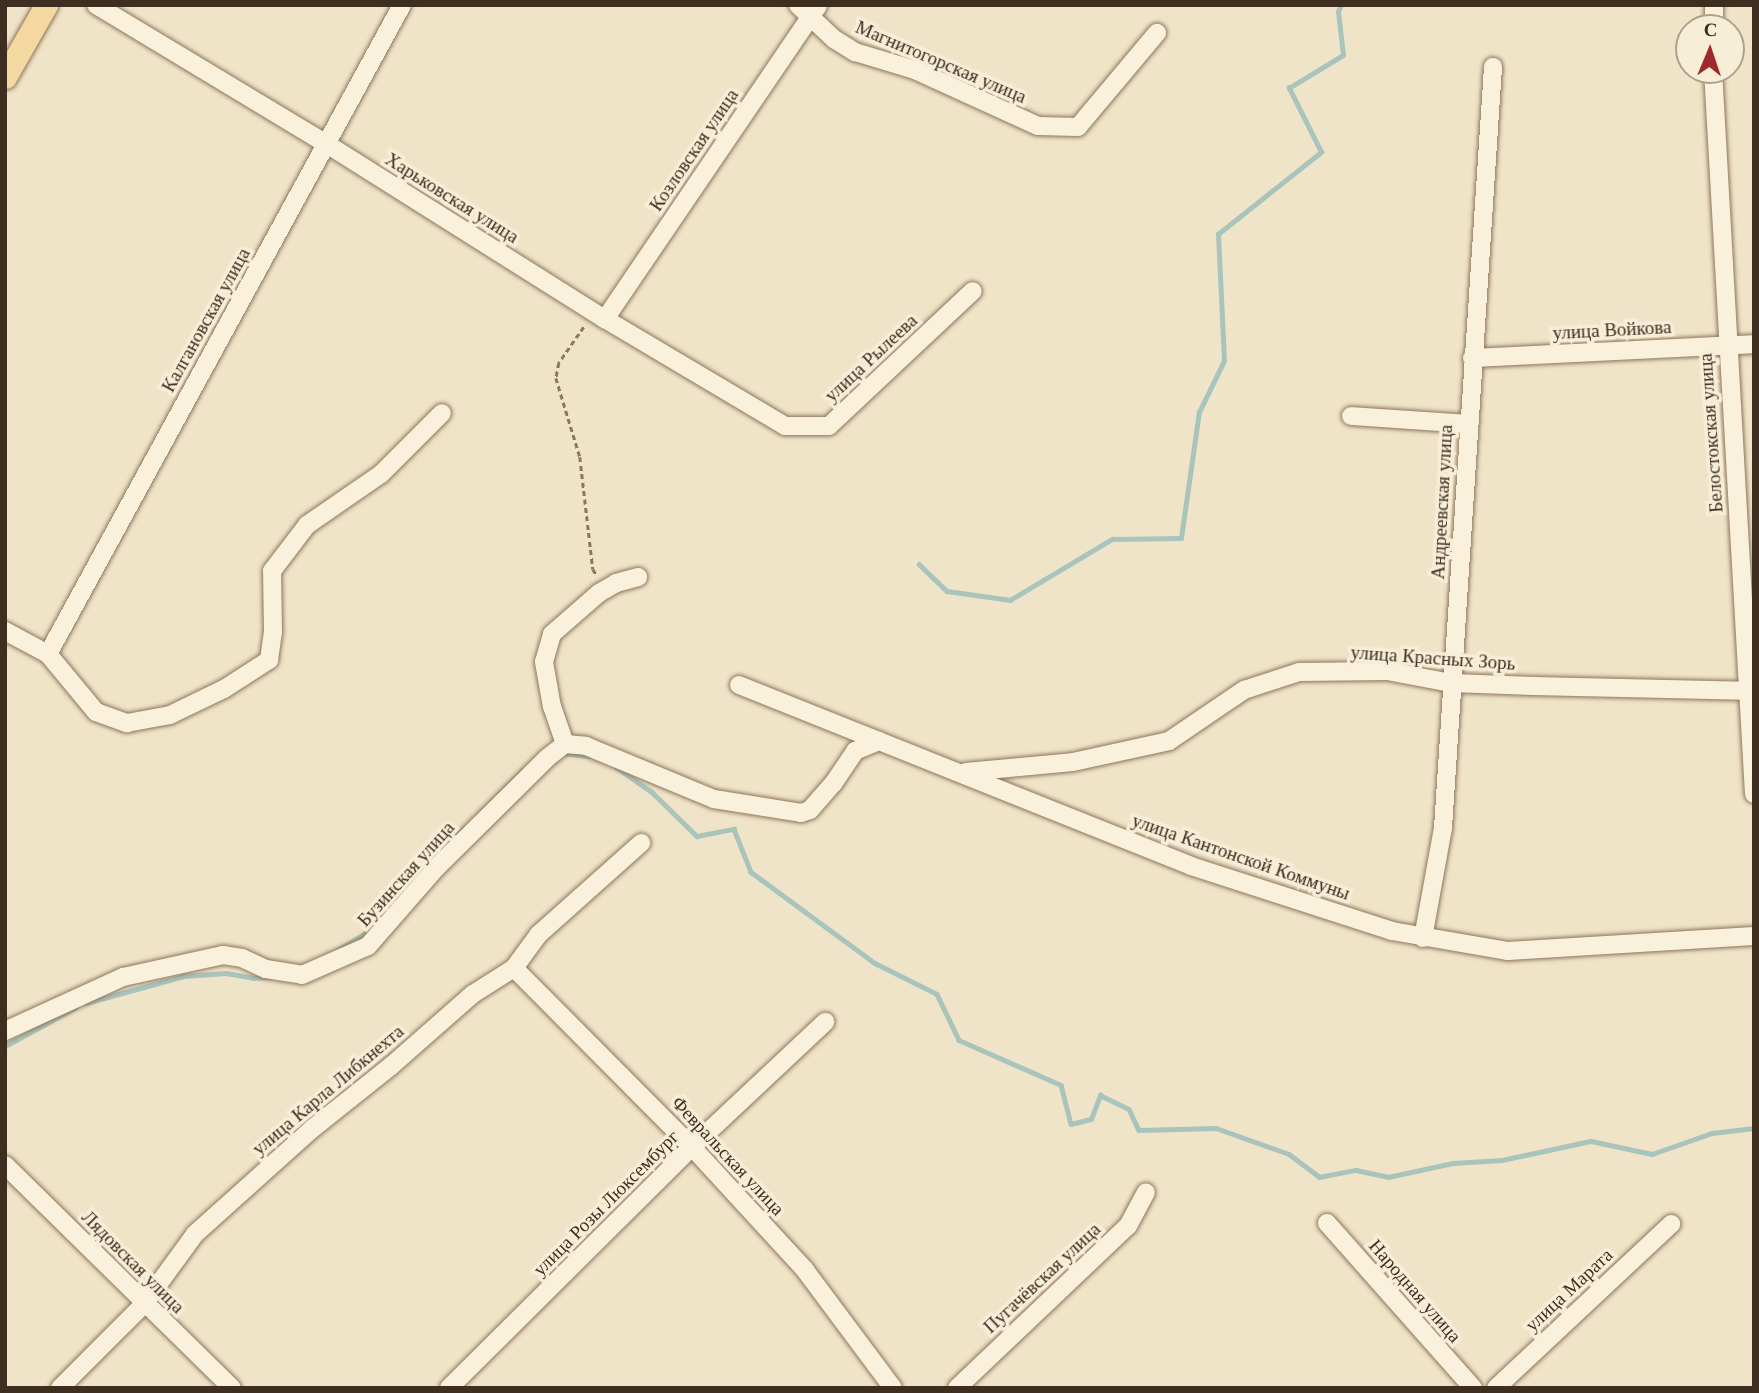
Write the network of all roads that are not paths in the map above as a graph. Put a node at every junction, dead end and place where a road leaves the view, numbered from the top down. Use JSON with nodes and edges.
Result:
{"nodes":[{"id":1,"x":46,"y":5,"type":"edge"},
{"id":2,"x":96,"y":5,"type":"edge"},
{"id":3,"x":401,"y":5,"type":"edge"},
{"id":4,"x":809,"y":9,"type":"edge"},
{"id":5,"x":1157,"y":33,"type":"dead end"},
{"id":6,"x":1493,"y":67,"type":"dead end"},
{"id":7,"x":5,"y":77,"type":"edge"},
{"id":8,"x":1714,"y":84,"type":"edge"},
{"id":9,"x":325,"y":143,"type":"junction"},
{"id":10,"x":973,"y":291,"type":"dead end"},
{"id":11,"x":605,"y":319,"type":"junction"},
{"id":12,"x":1754,"y":344,"type":"edge"},
{"id":13,"x":1726,"y":346,"type":"junction"},
{"id":14,"x":1472,"y":358,"type":"junction"},
{"id":15,"x":442,"y":413,"type":"dead end"},
{"id":16,"x":1351,"y":416,"type":"dead end"},
{"id":17,"x":1468,"y":424,"type":"junction"},
{"id":18,"x":785,"y":426,"type":"joint"},
{"id":19,"x":638,"y":577,"type":"dead end"},
{"id":20,"x":5,"y":631,"type":"edge"},
{"id":21,"x":48,"y":654,"type":"junction"},
{"id":22,"x":1452,"y":683,"type":"junction"},
{"id":23,"x":739,"y":685,"type":"dead end"},
{"id":24,"x":1752,"y":691,"type":"edge"},
{"id":25,"x":879,"y":741,"type":"junction"},
{"id":26,"x":565,"y":744,"type":"junction"},
{"id":27,"x":962,"y":772,"type":"junction"},
{"id":28,"x":1754,"y":794,"type":"edge"},
{"id":29,"x":641,"y":843,"type":"dead end"},
{"id":30,"x":1754,"y":936,"type":"edge"},
{"id":31,"x":1423,"y":938,"type":"junction"},
{"id":32,"x":514,"y":968,"type":"junction"},
{"id":33,"x":825,"y":1022,"type":"dead end"},
{"id":34,"x":5,"y":1031,"type":"edge"},
{"id":35,"x":692,"y":1147,"type":"junction"},
{"id":36,"x":5,"y":1166,"type":"edge"},
{"id":37,"x":1146,"y":1192,"type":"dead end"},
{"id":38,"x":1327,"y":1223,"type":"dead end"},
{"id":39,"x":1671,"y":1224,"type":"dead end"},
{"id":40,"x":144,"y":1304,"type":"junction"},
{"id":41,"x":60,"y":1388,"type":"edge"},
{"id":42,"x":232,"y":1388,"type":"edge"},
{"id":43,"x":449,"y":1388,"type":"edge"},
{"id":44,"x":893,"y":1388,"type":"edge"},
{"id":45,"x":957,"y":1388,"type":"edge"},
{"id":46,"x":1473,"y":1388,"type":"edge"},
{"id":47,"x":1496,"y":1388,"type":"edge"}],
"edges":[{"from":1,"to":7,"type":"main road"},
{"from":2,"to":9,"type":"street","name":"Харьковская улица"},
{"from":3,"to":9,"type":"street","name":"Калгановская улица"},
{"from":4,"to":5,"type":"street","name":"Магнитогорская улица"},
{"from":4,"to":11,"type":"street","name":"Козловская улица"},
{"from":6,"to":14,"type":"street","name":"Андреевская улица"},
{"from":8,"to":13,"type":"street","name":"Белостокская улица"},
{"from":9,"to":11,"type":"street","name":"Харьковская улица"},
{"from":9,"to":21,"type":"street","name":"Калгановская улица"},
{"from":10,"to":18,"type":"street","name":"улица Рылеева"},
{"from":11,"to":18,"type":"street","name":"Харьковская улица"},
{"from":12,"to":13,"type":"street","name":"улица Войкова"},
{"from":13,"to":14,"type":"street","name":"улица Войкова"},
{"from":13,"to":24,"type":"street","name":"Белостокская улица"},
{"from":14,"to":17,"type":"street","name":"Андреевская улица"},
{"from":15,"to":21,"type":"street"},
{"from":16,"to":17,"type":"street"},
{"from":17,"to":22,"type":"street","name":"Андреевская улица"},
{"from":19,"to":26,"type":"street"},
{"from":20,"to":21,"type":"street"},
{"from":22,"to":24,"type":"street","name":"улица Красных Зорь"},
{"from":22,"to":27,"type":"street","name":"улица Красных Зорь"},
{"from":22,"to":31,"type":"street","name":"Андреевская улица"},
{"from":23,"to":25,"type":"street","name":"улица Кантонской Коммуны"},
{"from":24,"to":28,"type":"street","name":"Белостокская улица"},
{"from":25,"to":26,"type":"street"},
{"from":25,"to":27,"type":"street","name":"улица Кантонской Коммуны"},
{"from":26,"to":34,"type":"street","name":"Бузинская улица"},
{"from":27,"to":31,"type":"street","name":"улица Кантонской Коммуны"},
{"from":29,"to":32,"type":"street","name":"улица Карла Либкнехта"},
{"from":30,"to":31,"type":"street","name":"улица Кантонской Коммуны"},
{"from":32,"to":35,"type":"street","name":"Февральская улица"},
{"from":32,"to":40,"type":"street","name":"улица Карла Либкнехта"},
{"from":33,"to":35,"type":"street","name":"улица Розы Люксембург"},
{"from":35,"to":43,"type":"street","name":"улица Розы Люксембург"},
{"from":35,"to":44,"type":"street","name":"Февральская улица"},
{"from":36,"to":40,"type":"street","name":"Лядовская улица"},
{"from":37,"to":45,"type":"street","name":"Пугачёвская улица"},
{"from":38,"to":46,"type":"street","name":"Народная улица"},
{"from":39,"to":47,"type":"street","name":"улица Марата"},
{"from":40,"to":41,"type":"street","name":"улица Карла Либкнехта"},
{"from":40,"to":42,"type":"street","name":"Лядовская улица"}]}
